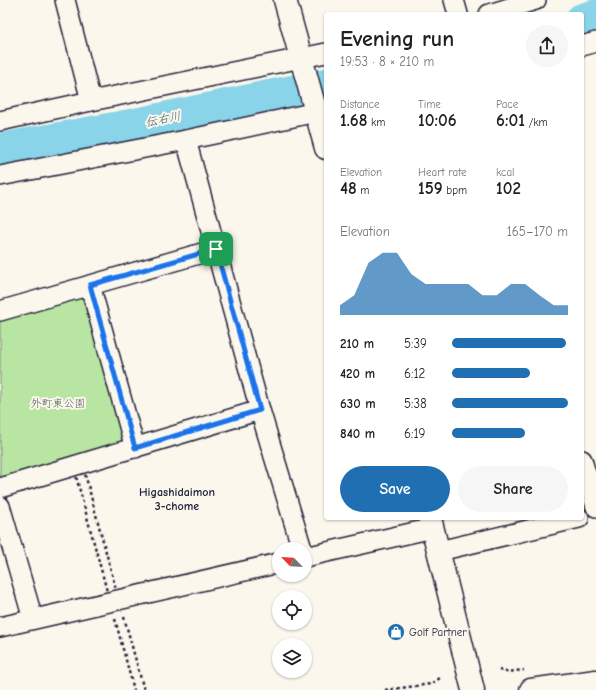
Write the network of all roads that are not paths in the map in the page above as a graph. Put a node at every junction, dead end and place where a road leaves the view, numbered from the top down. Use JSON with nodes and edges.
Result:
{"nodes":[{"id":1,"x":65,"y":0,"type":"edge"},
{"id":2,"x":285,"y":0,"type":"edge"},
{"id":3,"x":454,"y":0,"type":"edge"},
{"id":4,"x":536,"y":0,"type":"edge"},
{"id":5,"x":457,"y":12,"type":"edge"},
{"id":6,"x":496,"y":12,"type":"edge"},
{"id":7,"x":596,"y":42,"type":"edge"},
{"id":8,"x":584,"y":45,"type":"edge"},
{"id":9,"x":324,"y":54,"type":"edge"},
{"id":10,"x":304,"y":65,"type":"junction"},
{"id":11,"x":91,"y":101,"type":"junction"},
{"id":12,"x":319,"y":108,"type":"edge"},
{"id":13,"x":0,"y":122,"type":"edge"},
{"id":14,"x":324,"y":137,"type":"edge"},
{"id":15,"x":186,"y":140,"type":"junction"},
{"id":16,"x":0,"y":176,"type":"edge"},
{"id":17,"x":216,"y":249,"type":"junction"},
{"id":18,"x":90,"y":285,"type":"junction"},
{"id":19,"x":0,"y":311,"type":"edge"},
{"id":20,"x":260,"y":410,"type":"junction"},
{"id":21,"x":135,"y":448,"type":"junction"},
{"id":22,"x":584,"y":467,"type":"edge"},
{"id":23,"x":0,"y":488,"type":"edge"},
{"id":24,"x":0,"y":506,"type":"edge"},
{"id":25,"x":596,"y":508,"type":"edge"},
{"id":26,"x":596,"y":514,"type":"edge"},
{"id":27,"x":584,"y":517,"type":"edge"},
{"id":28,"x":572,"y":520,"type":"edge"},
{"id":29,"x":431,"y":523,"type":"edge"},
{"id":30,"x":300,"y":542,"type":"edge"},
{"id":31,"x":439,"y":551,"type":"junction"},
{"id":32,"x":312,"y":555,"type":"edge"},
{"id":33,"x":272,"y":565,"type":"edge"},
{"id":34,"x":34,"y":619,"type":"junction"},
{"id":35,"x":0,"y":627,"type":"edge"},
{"id":36,"x":596,"y":680,"type":"edge"},
{"id":37,"x":473,"y":690,"type":"edge"},
{"id":38,"x":531,"y":690,"type":"edge"}],
"edges":[{"from":1,"to":11,"type":"street"},
{"from":2,"to":10,"type":"street"},
{"from":3,"to":5,"type":"street"},
{"from":4,"to":6,"type":"street"},
{"from":7,"to":8,"type":"street"},
{"from":9,"to":10,"type":"street"},
{"from":10,"to":11,"type":"street"},
{"from":10,"to":12,"type":"street"},
{"from":11,"to":13,"type":"street"},
{"from":12,"to":14,"type":"street"},
{"from":12,"to":15,"type":"street"},
{"from":15,"to":16,"type":"street"},
{"from":15,"to":17,"type":"street"},
{"from":17,"to":18,"type":"street"},
{"from":17,"to":20,"type":"street"},
{"from":18,"to":19,"type":"street"},
{"from":18,"to":21,"type":"street"},
{"from":20,"to":21,"type":"street"},
{"from":20,"to":30,"type":"street"},
{"from":21,"to":23,"type":"street"},
{"from":22,"to":25,"type":"street"},
{"from":24,"to":34,"type":"street"},
{"from":26,"to":27,"type":"street"},
{"from":28,"to":31,"type":"street"},
{"from":29,"to":31,"type":"street"},
{"from":29,"to":32,"type":"street"},
{"from":31,"to":37,"type":"street"},
{"from":33,"to":34,"type":"street"},
{"from":34,"to":35,"type":"street"},
{"from":36,"to":38,"type":"street"}]}
